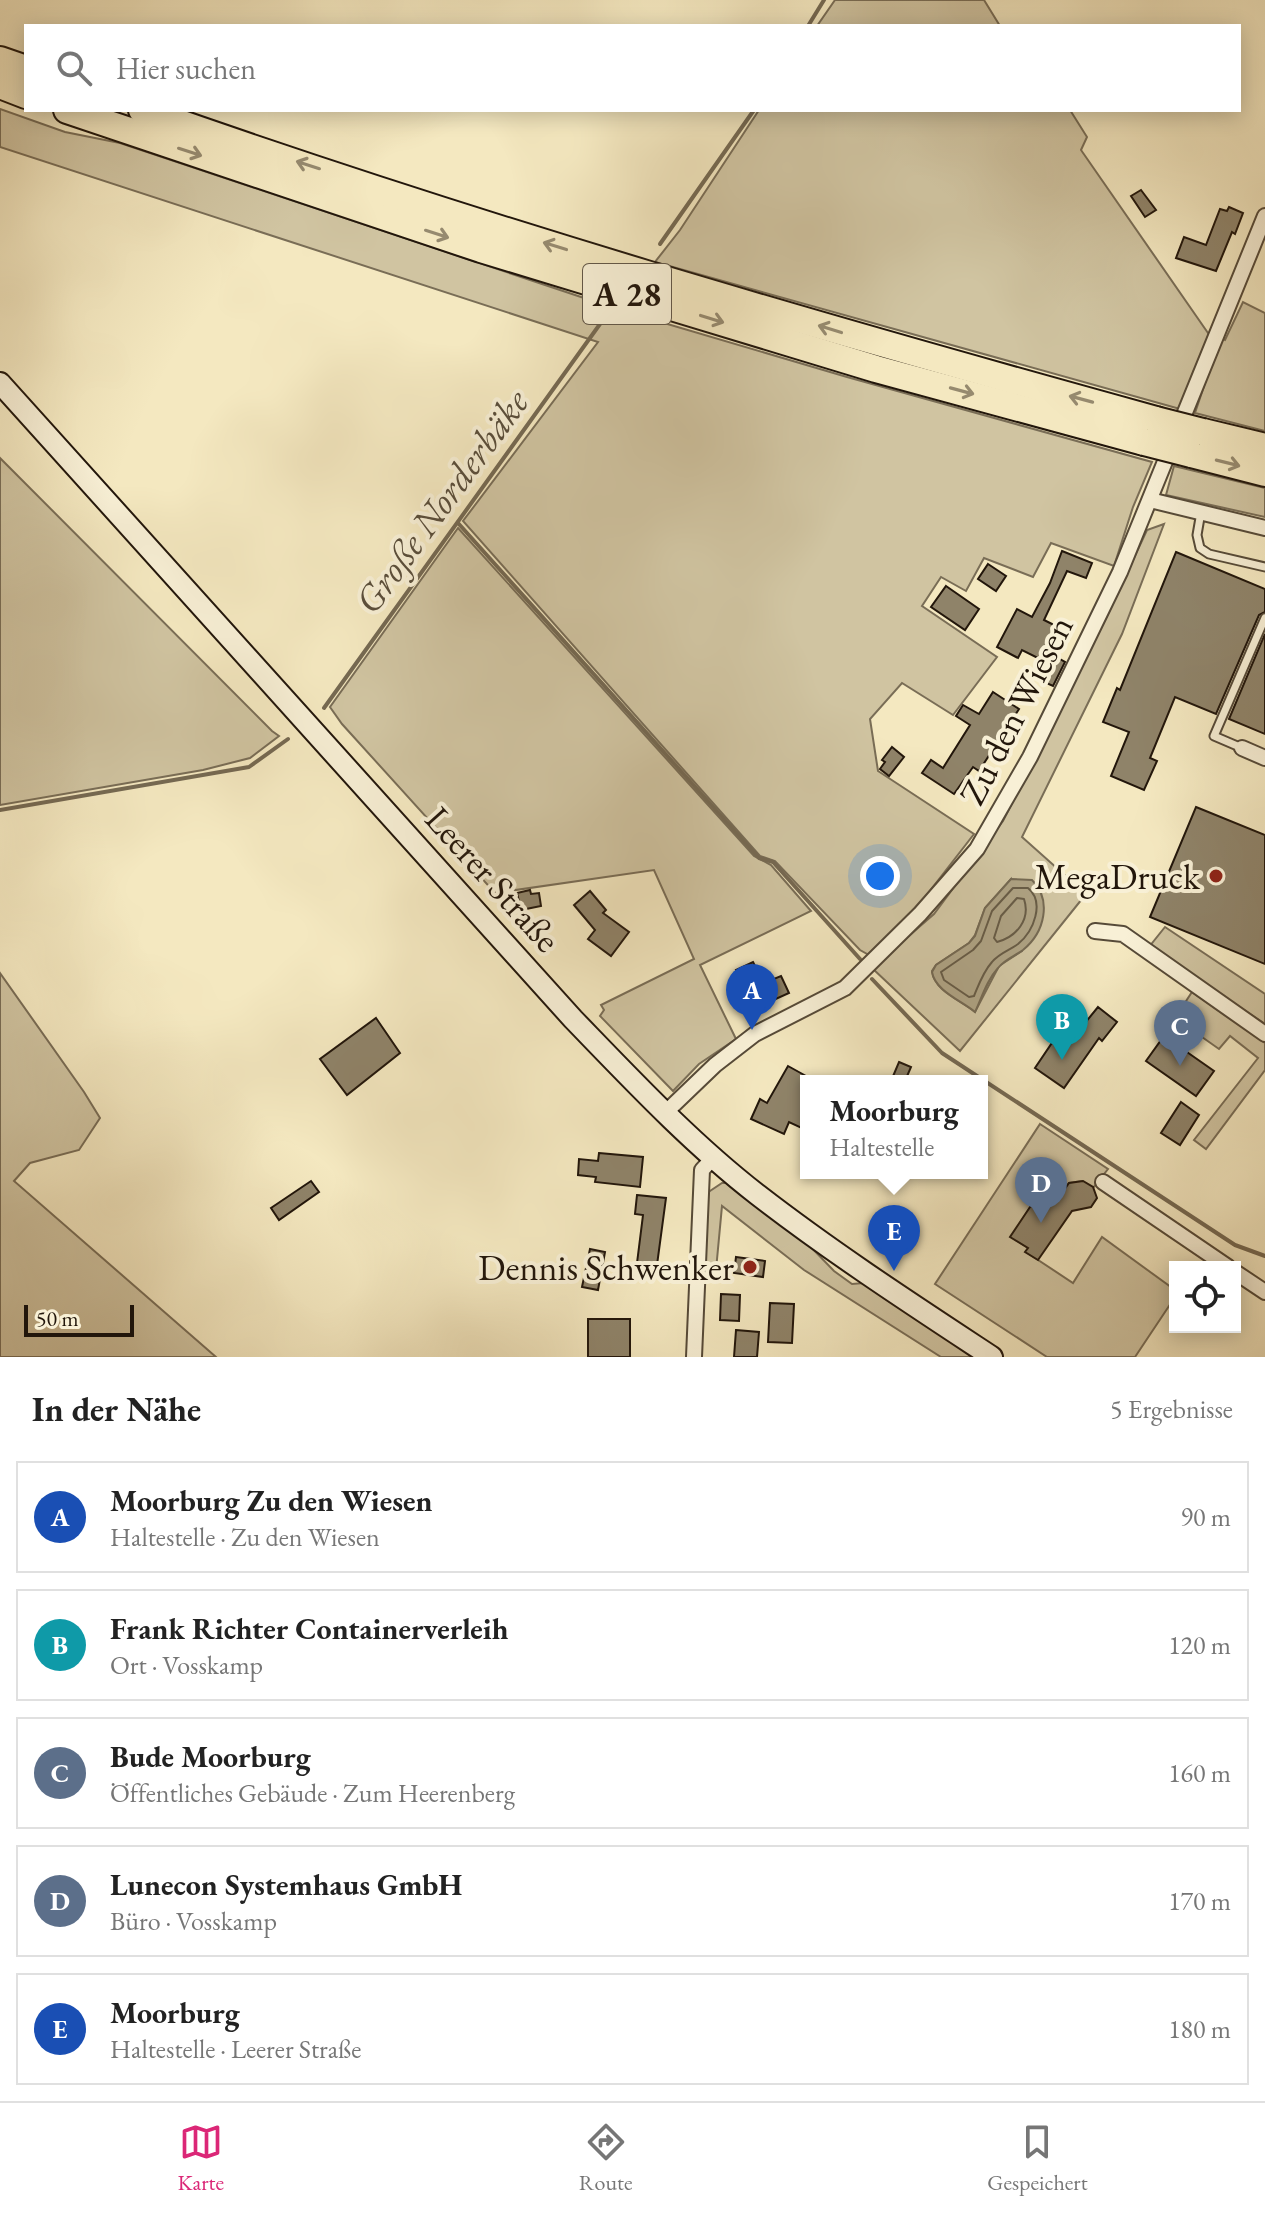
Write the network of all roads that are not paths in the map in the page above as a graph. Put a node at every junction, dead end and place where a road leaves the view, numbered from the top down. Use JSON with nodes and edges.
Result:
{"nodes":[{"id":1,"x":0,"y":60,"type":"edge"},
{"id":2,"x":24,"y":68,"type":"edge"},
{"id":3,"x":0,"y":85,"type":"edge"},
{"id":4,"x":24,"y":94,"type":"edge"},
{"id":5,"x":73,"y":112,"type":"edge"},
{"id":6,"x":148,"y":112,"type":"edge"},
{"id":7,"x":1265,"y":216,"type":"edge"},
{"id":8,"x":0,"y":383,"type":"edge"},
{"id":9,"x":1150,"y":431,"type":"junction"},
{"id":10,"x":1197,"y":443,"type":"junction"},
{"id":11,"x":1265,"y":447,"type":"edge"},
{"id":12,"x":1265,"y":473,"type":"edge"},
{"id":13,"x":1150,"y":500,"type":"junction"},
{"id":14,"x":1201,"y":512,"type":"junction"},
{"id":15,"x":1265,"y":528,"type":"edge"},
{"id":16,"x":1265,"y":567,"type":"edge"},
{"id":17,"x":1265,"y":618,"type":"edge"},
{"id":18,"x":1242,"y":748,"type":"joint"},
{"id":19,"x":1265,"y":758,"type":"edge"},
{"id":20,"x":1095,"y":931,"type":"dead end"},
{"id":21,"x":1265,"y":1034,"type":"edge"},
{"id":22,"x":665,"y":1113,"type":"junction"},
{"id":23,"x":714,"y":1157,"type":"junction"},
{"id":24,"x":1103,"y":1182,"type":"dead end"},
{"id":25,"x":1219,"y":1261,"type":"edge"},
{"id":26,"x":1241,"y":1276,"type":"edge"},
{"id":27,"x":1265,"y":1292,"type":"edge"},
{"id":28,"x":694,"y":1357,"type":"edge"},
{"id":29,"x":992,"y":1357,"type":"edge"}],
"edges":[{"from":1,"to":2,"type":"highway"},
{"from":3,"to":4,"type":"highway"},
{"from":5,"to":9,"type":"highway","number":"A 28","one_way":true},
{"from":9,"to":6,"type":"highway","number":"A 28","one_way":true},
{"from":7,"to":13,"type":"street","name":"Zu den Wiesen"},
{"from":8,"to":22,"type":"main road","name":"Leerer Straße"},
{"from":9,"to":10,"type":"highway","number":"A 28","bridge":true},
{"from":10,"to":11,"type":"highway","number":"A 28"},
{"from":10,"to":12,"type":"highway","number":"A 28","one_way":true},
{"from":13,"to":14,"type":"street"},
{"from":13,"to":22,"type":"street","name":"Zu den Wiesen"},
{"from":14,"to":15,"type":"street"},
{"from":14,"to":16,"type":"lane"},
{"from":17,"to":18,"type":"lane"},
{"from":18,"to":19,"type":"street"},
{"from":20,"to":21,"type":"street"},
{"from":22,"to":23,"type":"main road","name":"Leerer Straße"},
{"from":23,"to":28,"type":"street"},
{"from":23,"to":29,"type":"main road","name":"Leerer Straße"},
{"from":24,"to":25,"type":"street"},
{"from":26,"to":27,"type":"street"}]}
